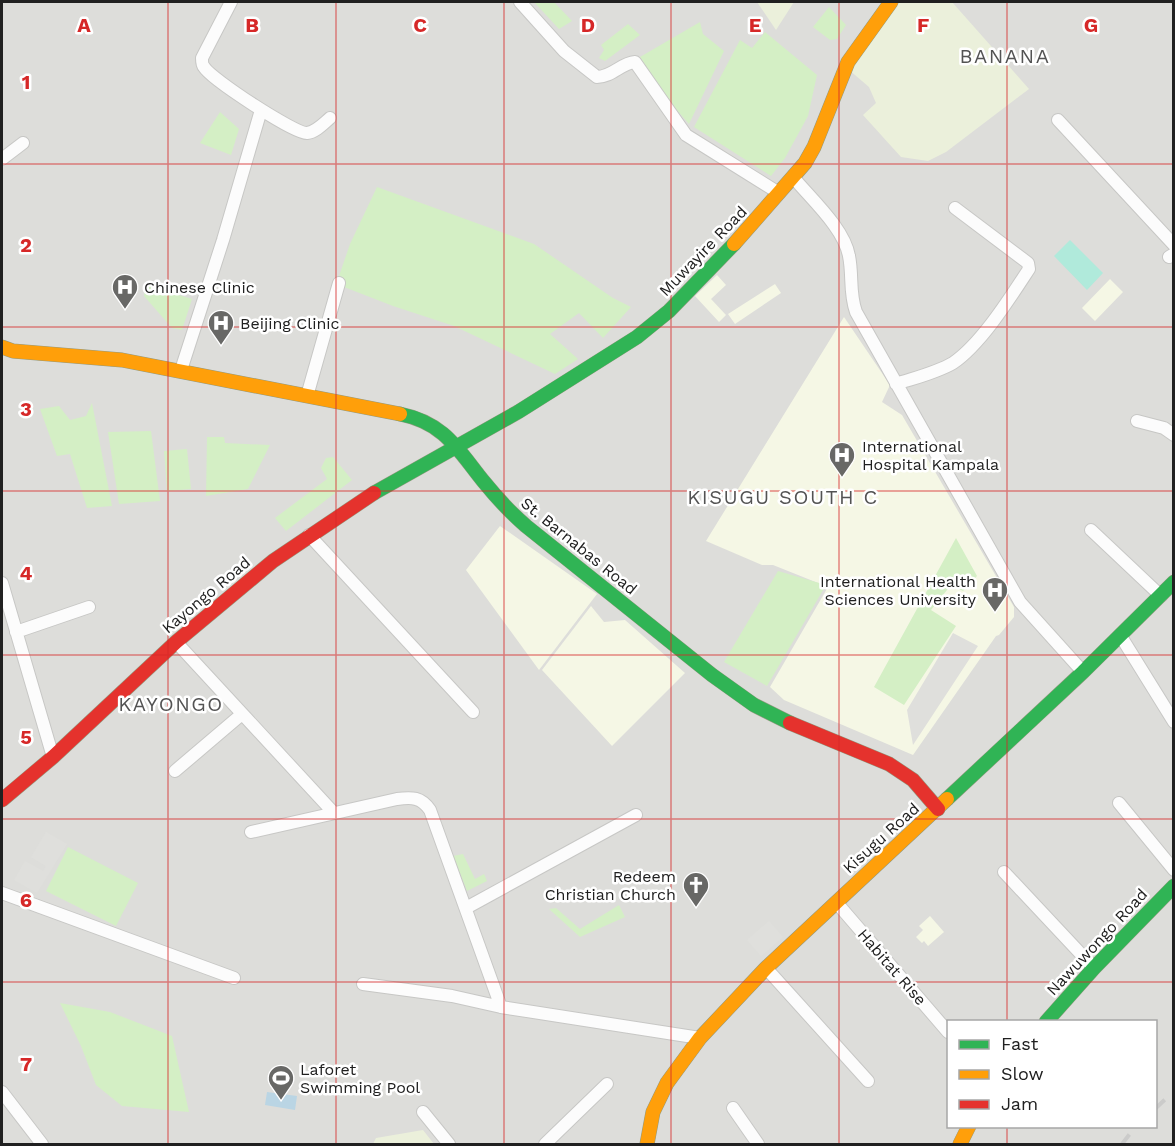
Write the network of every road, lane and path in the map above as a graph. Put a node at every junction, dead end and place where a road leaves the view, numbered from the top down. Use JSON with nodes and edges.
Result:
{"nodes":[{"id":1,"x":231,"y":2,"type":"edge"},
{"id":2,"x":520,"y":2,"type":"edge"},
{"id":3,"x":891,"y":2,"type":"edge"},
{"id":4,"x":261,"y":110,"type":"junction"},
{"id":5,"x":330,"y":118,"type":"dead end"},
{"id":6,"x":1058,"y":120,"type":"dead end"},
{"id":7,"x":23,"y":143,"type":"dead end"},
{"id":8,"x":2,"y":159,"type":"edge"},
{"id":9,"x":793,"y":177,"type":"junction"},
{"id":10,"x":779,"y":193,"type":"junction"},
{"id":11,"x":955,"y":208,"type":"dead end"},
{"id":12,"x":1173,"y":245,"type":"edge"},
{"id":13,"x":339,"y":283,"type":"dead end"},
{"id":14,"x":2,"y":347,"type":"edge"},
{"id":15,"x":181,"y":370,"type":"junction"},
{"id":16,"x":896,"y":384,"type":"junction"},
{"id":17,"x":307,"y":396,"type":"junction"},
{"id":18,"x":1137,"y":421,"type":"dead end"},
{"id":19,"x":1173,"y":435,"type":"edge"},
{"id":20,"x":456,"y":446,"type":"junction"},
{"id":21,"x":1091,"y":530,"type":"dead end"},
{"id":22,"x":309,"y":535,"type":"junction"},
{"id":23,"x":1173,"y":582,"type":"edge"},
{"id":24,"x":2,"y":583,"type":"edge"},
{"id":25,"x":1161,"y":596,"type":"junction"},
{"id":26,"x":89,"y":607,"type":"dead end"},
{"id":27,"x":16,"y":632,"type":"junction"},
{"id":28,"x":1120,"y":635,"type":"junction"},
{"id":29,"x":176,"y":642,"type":"junction"},
{"id":30,"x":1083,"y":672,"type":"junction"},
{"id":31,"x":473,"y":712,"type":"dead end"},
{"id":32,"x":242,"y":714,"type":"junction"},
{"id":33,"x":1173,"y":722,"type":"edge"},
{"id":34,"x":53,"y":757,"type":"junction"},
{"id":35,"x":175,"y":771,"type":"dead end"},
{"id":36,"x":2,"y":800,"type":"edge"},
{"id":37,"x":1119,"y":803,"type":"dead end"},
{"id":38,"x":938,"y":809,"type":"junction"},
{"id":39,"x":333,"y":812,"type":"junction"},
{"id":40,"x":636,"y":815,"type":"dead end"},
{"id":41,"x":251,"y":832,"type":"dead end"},
{"id":42,"x":1173,"y":870,"type":"edge"},
{"id":43,"x":1004,"y":872,"type":"dead end"},
{"id":44,"x":1173,"y":889,"type":"edge"},
{"id":45,"x":2,"y":893,"type":"edge"},
{"id":46,"x":836,"y":902,"type":"junction"},
{"id":47,"x":466,"y":909,"type":"junction"},
{"id":48,"x":766,"y":968,"type":"junction"},
{"id":49,"x":1094,"y":968,"type":"junction"},
{"id":50,"x":234,"y":978,"type":"dead end"},
{"id":51,"x":363,"y":984,"type":"dead end"},
{"id":52,"x":501,"y":1006,"type":"junction"},
{"id":53,"x":1048,"y":1020,"type":"edge"},
{"id":54,"x":947,"y":1031,"type":"edge"},
{"id":55,"x":700,"y":1038,"type":"junction"},
{"id":56,"x":868,"y":1081,"type":"dead end"},
{"id":57,"x":607,"y":1084,"type":"dead end"},
{"id":58,"x":2,"y":1092,"type":"edge"},
{"id":59,"x":733,"y":1108,"type":"dead end"},
{"id":60,"x":423,"y":1112,"type":"dead end"},
{"id":61,"x":968,"y":1128,"type":"edge"},
{"id":62,"x":42,"y":1144,"type":"edge"},
{"id":63,"x":449,"y":1144,"type":"edge"},
{"id":64,"x":545,"y":1144,"type":"edge"},
{"id":65,"x":647,"y":1144,"type":"edge"},
{"id":66,"x":758,"y":1144,"type":"edge"},
{"id":67,"x":960,"y":1144,"type":"edge"}],
"edges":[{"from":1,"to":4,"type":"street"},
{"from":2,"to":10,"type":"street"},
{"from":3,"to":9,"type":"street","name":"Muwayire Road"},
{"from":4,"to":5,"type":"street"},
{"from":4,"to":15,"type":"street"},
{"from":6,"to":12,"type":"street"},
{"from":7,"to":8,"type":"street"},
{"from":9,"to":10,"type":"street","name":"Muwayire Road"},
{"from":9,"to":16,"type":"street"},
{"from":10,"to":20,"type":"street","name":"Muwayire Road"},
{"from":11,"to":16,"type":"street"},
{"from":13,"to":17,"type":"street"},
{"from":14,"to":15,"type":"street","name":"St. Barnabas Road"},
{"from":15,"to":17,"type":"street","name":"St. Barnabas Road"},
{"from":16,"to":30,"type":"street"},
{"from":17,"to":20,"type":"street","name":"St. Barnabas Road"},
{"from":18,"to":19,"type":"street"},
{"from":20,"to":22,"type":"street","name":"Kayongo Road"},
{"from":20,"to":38,"type":"street","name":"St. Barnabas Road"},
{"from":21,"to":25,"type":"street"},
{"from":22,"to":29,"type":"street","name":"Kayongo Road"},
{"from":22,"to":31,"type":"street"},
{"from":23,"to":25,"type":"street","name":"Kisugu Road"},
{"from":24,"to":27,"type":"street"},
{"from":25,"to":28,"type":"street","name":"Kisugu Road"},
{"from":26,"to":27,"type":"street"},
{"from":27,"to":34,"type":"street"},
{"from":28,"to":30,"type":"street","name":"Kisugu Road"},
{"from":28,"to":33,"type":"street"},
{"from":29,"to":32,"type":"street"},
{"from":29,"to":34,"type":"street","name":"Kayongo Road"},
{"from":30,"to":38,"type":"street","name":"Kisugu Road"},
{"from":32,"to":35,"type":"street"},
{"from":32,"to":39,"type":"street"},
{"from":34,"to":36,"type":"street","name":"Kayongo Road"},
{"from":37,"to":42,"type":"street"},
{"from":38,"to":46,"type":"street","name":"Kisugu Road"},
{"from":39,"to":41,"type":"street"},
{"from":39,"to":47,"type":"street"},
{"from":40,"to":47,"type":"street"},
{"from":43,"to":49,"type":"street"},
{"from":44,"to":49,"type":"street","name":"Nawuwongo Road"},
{"from":45,"to":50,"type":"street"},
{"from":46,"to":48,"type":"street","name":"Kisugu Road"},
{"from":46,"to":54,"type":"street","name":"Habitat Rise"},
{"from":47,"to":52,"type":"street"},
{"from":48,"to":55,"type":"street","name":"Kisugu Road"},
{"from":48,"to":56,"type":"street"},
{"from":49,"to":53,"type":"street","name":"Nawuwongo Road"},
{"from":51,"to":52,"type":"street"},
{"from":52,"to":55,"type":"street"},
{"from":55,"to":65,"type":"street","name":"Kisugu Road"},
{"from":57,"to":64,"type":"street"},
{"from":58,"to":62,"type":"street"},
{"from":59,"to":66,"type":"street"},
{"from":60,"to":63,"type":"street"},
{"from":61,"to":67,"type":"street"}]}
